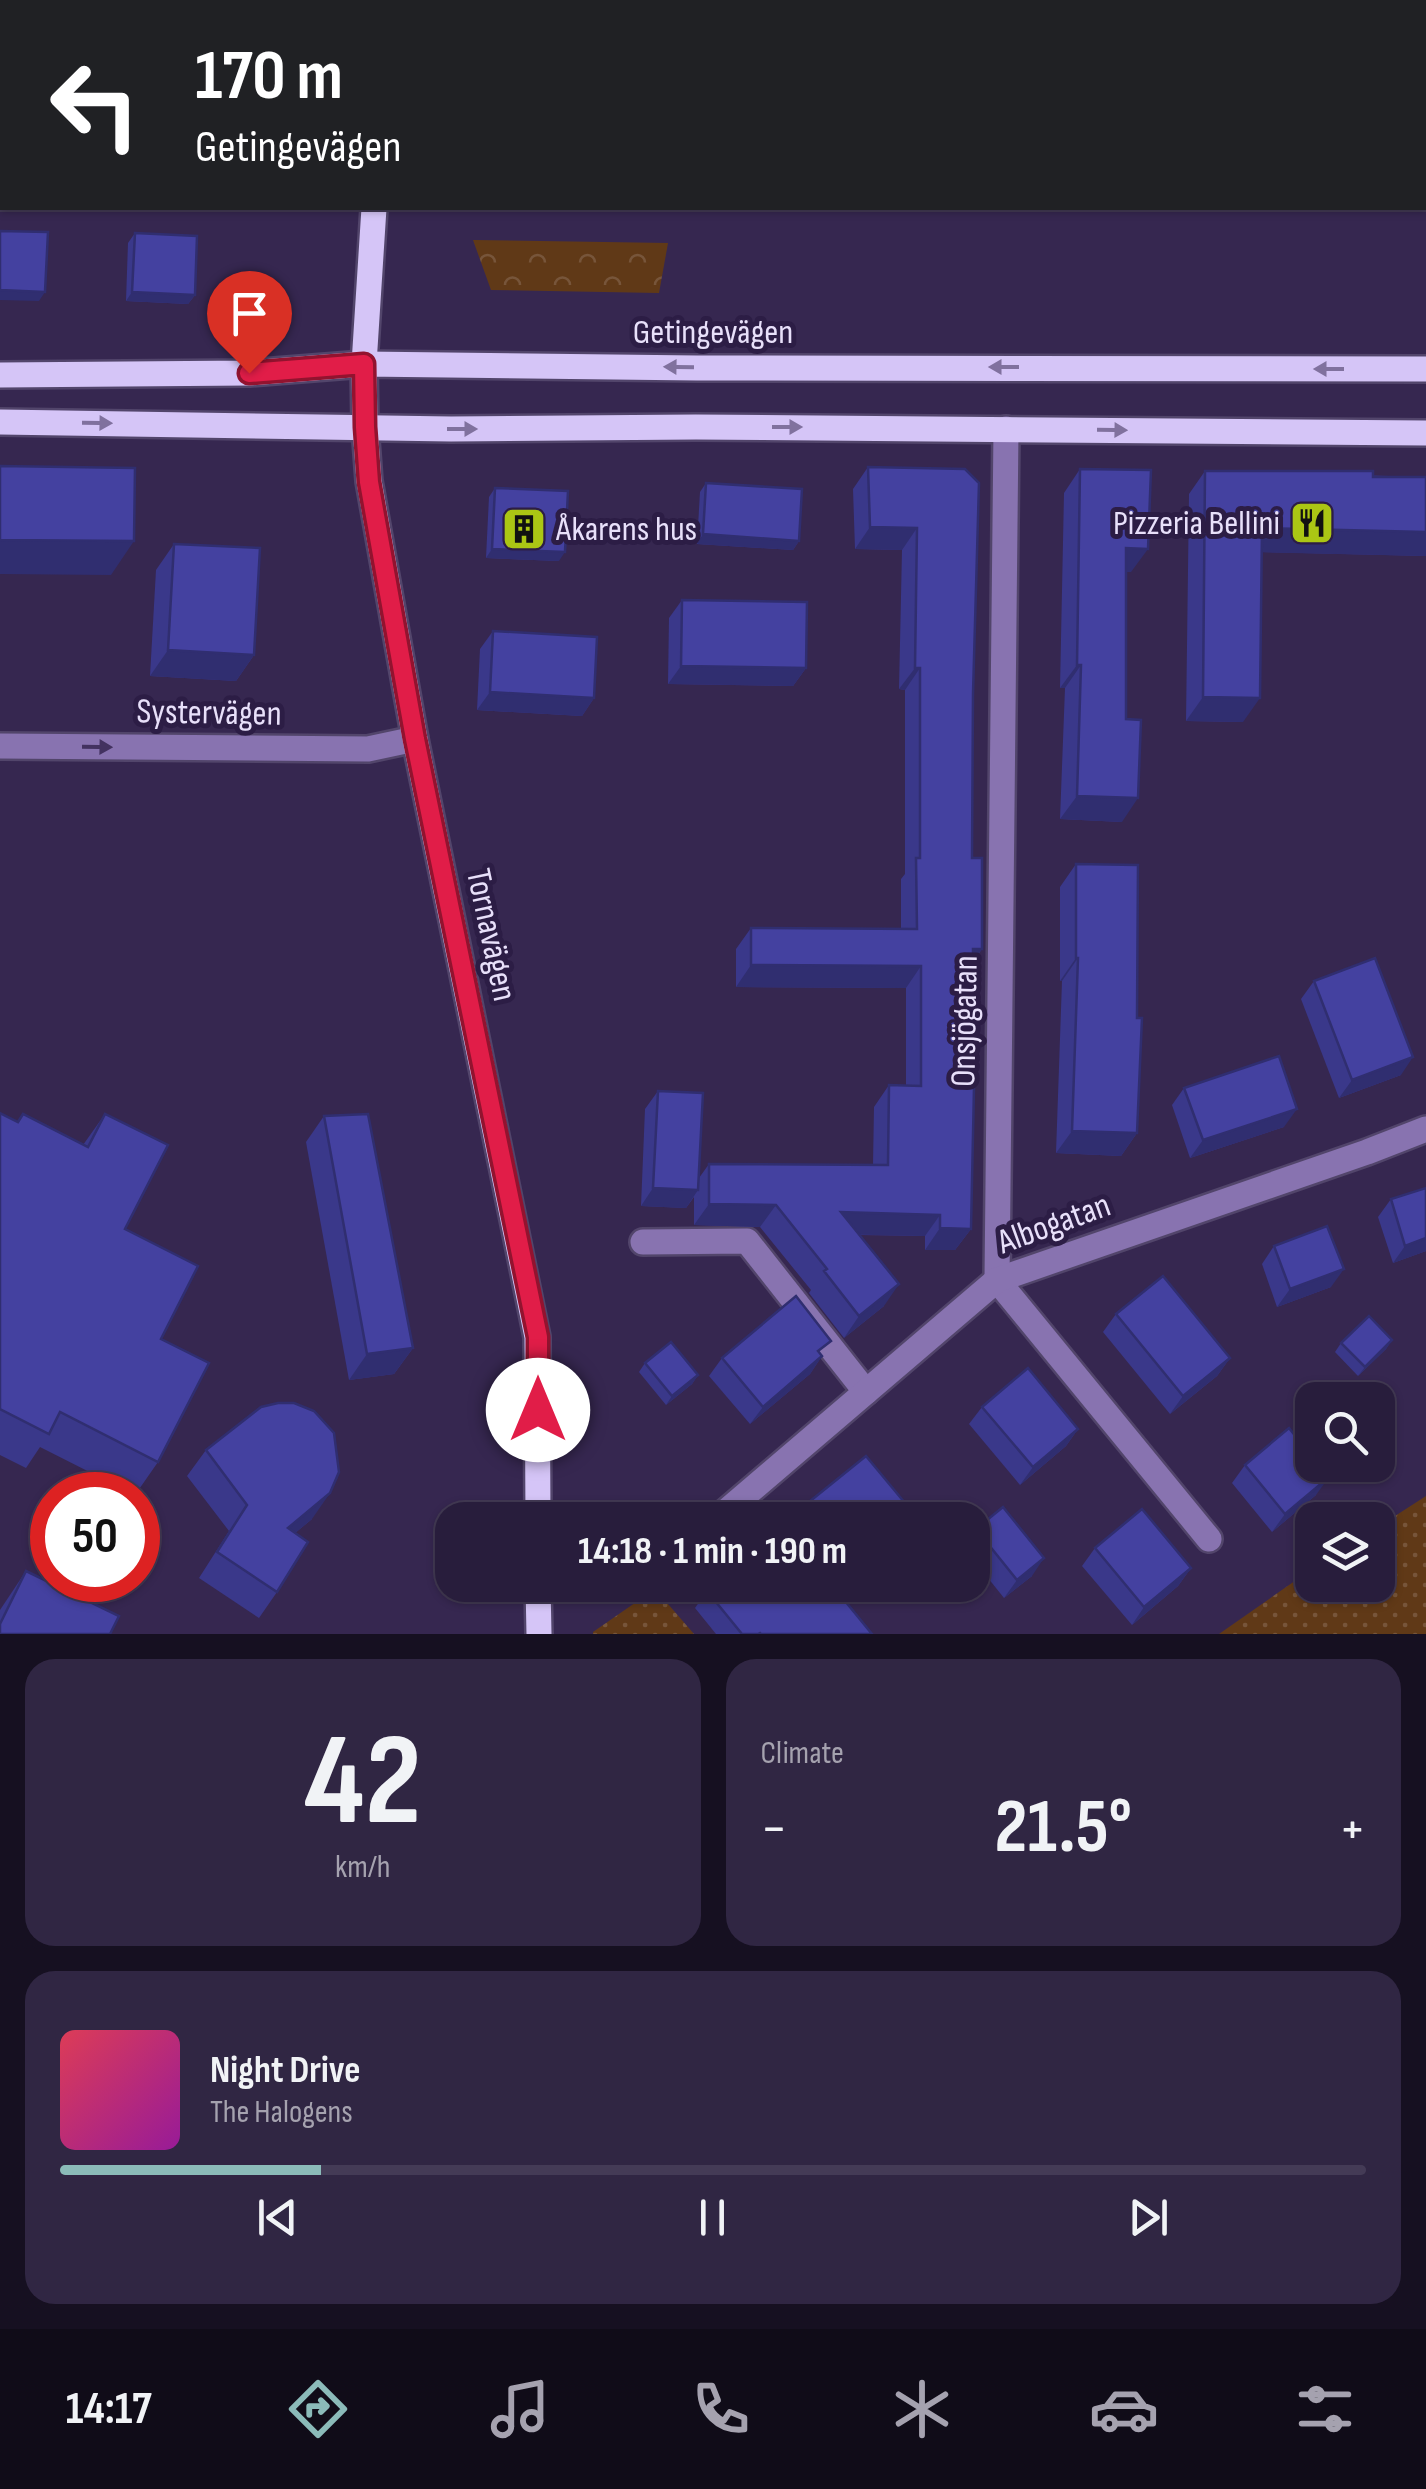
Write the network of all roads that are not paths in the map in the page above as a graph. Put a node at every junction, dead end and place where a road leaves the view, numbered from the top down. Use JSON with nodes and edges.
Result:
{"nodes":[{"id":1,"x":374,"y":210,"type":"edge"},
{"id":2,"x":364,"y":364,"type":"junction"},
{"id":3,"x":1426,"y":369,"type":"edge"},
{"id":4,"x":0,"y":375,"type":"edge"},
{"id":5,"x":0,"y":422,"type":"edge"},
{"id":6,"x":365,"y":427,"type":"junction"},
{"id":7,"x":1006,"y":429,"type":"junction"},
{"id":8,"x":1426,"y":434,"type":"edge"},
{"id":9,"x":415,"y":739,"type":"junction"},
{"id":10,"x":0,"y":746,"type":"edge"},
{"id":11,"x":1426,"y":1129,"type":"edge"},
{"id":12,"x":643,"y":1242,"type":"dead end"},
{"id":13,"x":997,"y":1280,"type":"junction"},
{"id":14,"x":866,"y":1392,"type":"junction"},
{"id":15,"x":538,"y":1502,"type":"edge"},
{"id":16,"x":737,"y":1502,"type":"edge"},
{"id":17,"x":1210,"y":1538,"type":"dead end"},
{"id":18,"x":538,"y":1602,"type":"edge"},
{"id":19,"x":539,"y":1634,"type":"edge"}],
"edges":[{"from":1,"to":2,"type":"main road","name":"Tornavägen"},
{"from":3,"to":2,"type":"main road","name":"Getingevägen","one_way":true},
{"from":2,"to":4,"type":"main road","name":"Getingevägen"},
{"from":2,"to":6,"type":"main road","name":"Tornavägen"},
{"from":5,"to":6,"type":"main road","one_way":true},
{"from":6,"to":7,"type":"main road","one_way":true},
{"from":6,"to":9,"type":"main road","name":"Tornavägen"},
{"from":7,"to":8,"type":"main road","one_way":true},
{"from":7,"to":13,"type":"street","name":"Onsjögatan"},
{"from":10,"to":9,"type":"street","name":"Systervägen","one_way":true},
{"from":9,"to":15,"type":"main road","name":"Tornavägen"},
{"from":11,"to":13,"type":"street","name":"Albogatan"},
{"from":12,"to":14,"type":"street"},
{"from":13,"to":14,"type":"street","name":"Albogatan"},
{"from":13,"to":17,"type":"street"},
{"from":14,"to":16,"type":"street","name":"Albogatan"},
{"from":18,"to":19,"type":"main road"}]}
